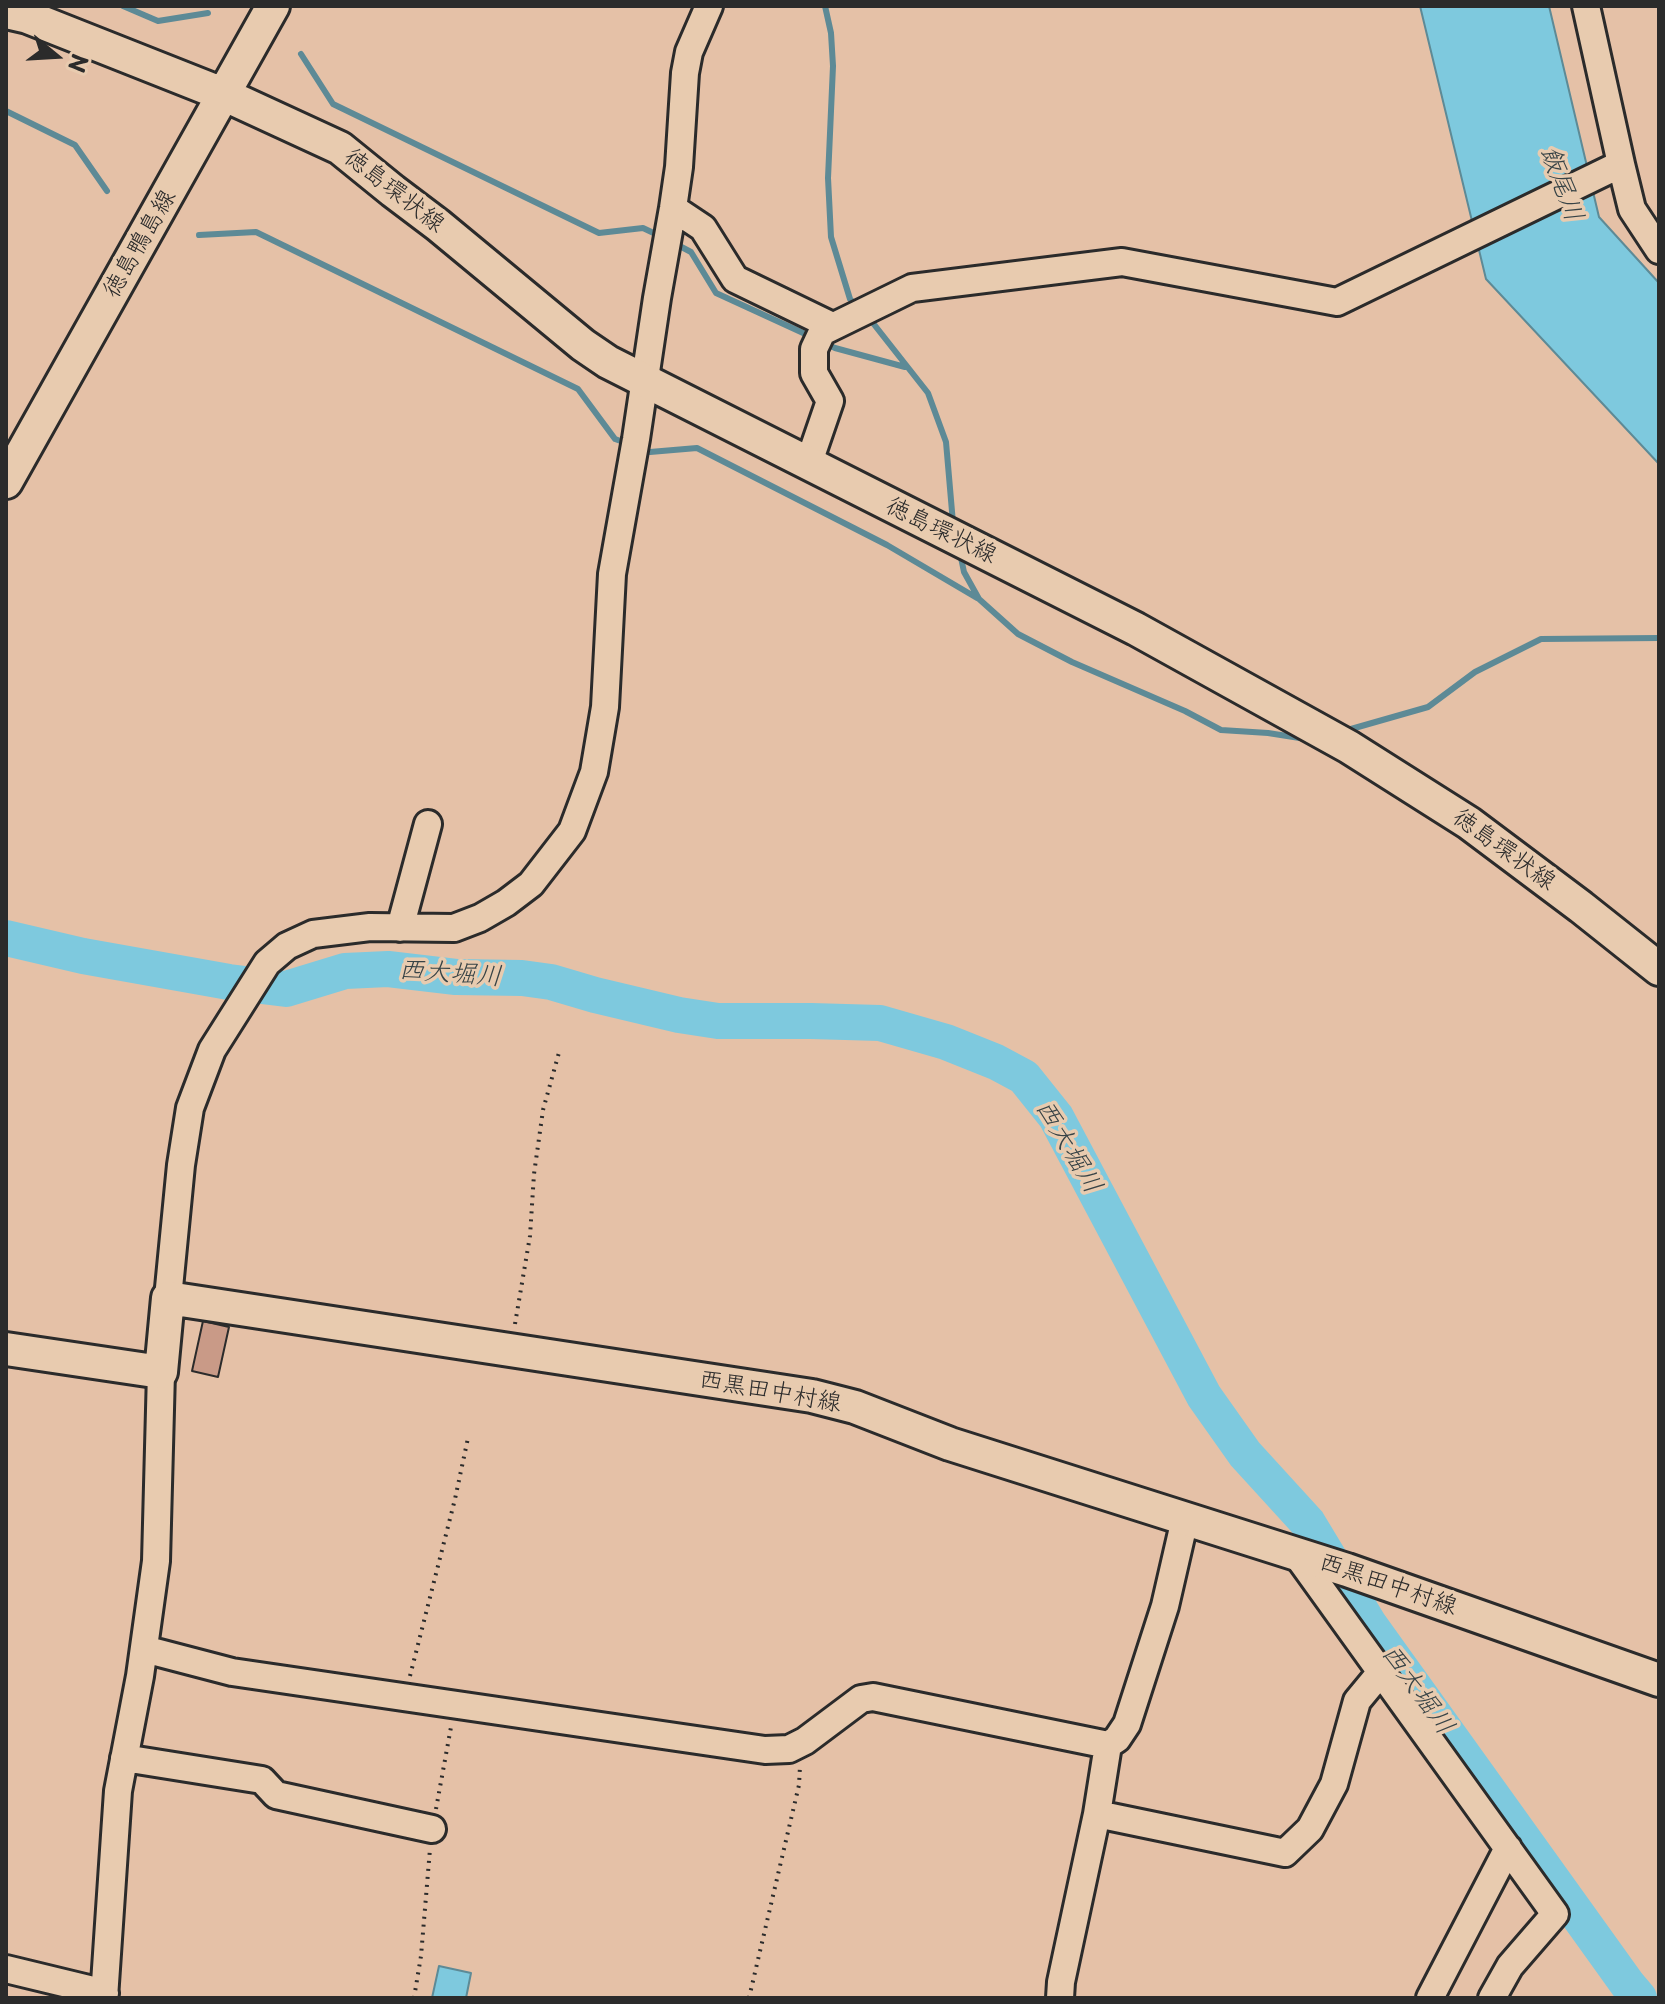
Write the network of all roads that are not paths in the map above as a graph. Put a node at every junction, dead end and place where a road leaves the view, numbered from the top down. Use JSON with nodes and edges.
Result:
{"nodes":[{"id":1,"x":54,"y":6,"type":"edge"},
{"id":2,"x":273,"y":6,"type":"edge"},
{"id":3,"x":709,"y":6,"type":"edge"},
{"id":4,"x":1586,"y":6,"type":"edge"},
{"id":5,"x":6,"y":12,"type":"edge"},
{"id":6,"x":225,"y":95,"type":"junction"},
{"id":7,"x":1614,"y":168,"type":"junction"},
{"id":8,"x":669,"y":229,"type":"junction"},
{"id":9,"x":1659,"y":250,"type":"edge"},
{"id":10,"x":827,"y":332,"type":"junction"},
{"id":11,"x":644,"y":381,"type":"junction"},
{"id":12,"x":808,"y":465,"type":"junction"},
{"id":13,"x":6,"y":482,"type":"edge"},
{"id":14,"x":428,"y":824,"type":"dead end"},
{"id":15,"x":400,"y":928,"type":"junction"},
{"id":16,"x":1659,"y":969,"type":"edge"},
{"id":17,"x":168,"y":1298,"type":"junction"},
{"id":18,"x":6,"y":1349,"type":"edge"},
{"id":19,"x":161,"y":1372,"type":"junction"},
{"id":20,"x":1185,"y":1519,"type":"junction"},
{"id":21,"x":1320,"y":1562,"type":"junction"},
{"id":22,"x":144,"y":1649,"type":"junction"},
{"id":23,"x":1381,"y":1672,"type":"junction"},
{"id":24,"x":1659,"y":1680,"type":"edge"},
{"id":25,"x":1108,"y":1745,"type":"junction"},
{"id":26,"x":124,"y":1758,"type":"junction"},
{"id":27,"x":1097,"y":1814,"type":"junction"},
{"id":28,"x":432,"y":1829,"type":"dead end"},
{"id":29,"x":1508,"y":1848,"type":"junction"},
{"id":30,"x":6,"y":1969,"type":"edge"},
{"id":31,"x":105,"y":1996,"type":"edge"},
{"id":32,"x":1060,"y":1998,"type":"edge"},
{"id":33,"x":1430,"y":1998,"type":"edge"},
{"id":34,"x":1492,"y":1998,"type":"edge"}],
"edges":[{"from":1,"to":6,"type":"main road","name":"徳島環状線"},
{"from":2,"to":6,"type":"main road","name":"徳島鴨島線"},
{"from":3,"to":8,"type":"street"},
{"from":4,"to":7,"type":"street"},
{"from":5,"to":6,"type":"main road","name":"徳島環状線"},
{"from":6,"to":11,"type":"main road","name":"徳島環状線"},
{"from":6,"to":13,"type":"main road","name":"徳島鴨島線"},
{"from":7,"to":9,"type":"street"},
{"from":7,"to":10,"type":"street"},
{"from":8,"to":10,"type":"street"},
{"from":8,"to":11,"type":"street"},
{"from":10,"to":12,"type":"street"},
{"from":11,"to":12,"type":"main road","name":"徳島環状線"},
{"from":11,"to":15,"type":"street"},
{"from":12,"to":16,"type":"main road","name":"徳島環状線"},
{"from":14,"to":15,"type":"street"},
{"from":15,"to":17,"type":"street"},
{"from":17,"to":19,"type":"main road"},
{"from":17,"to":20,"type":"main road","name":"西黒田中村線"},
{"from":18,"to":19,"type":"main road"},
{"from":19,"to":22,"type":"street"},
{"from":20,"to":21,"type":"main road","name":"西黒田中村線"},
{"from":20,"to":25,"type":"street"},
{"from":21,"to":23,"type":"street"},
{"from":21,"to":24,"type":"main road","name":"西黒田中村線"},
{"from":22,"to":25,"type":"street"},
{"from":22,"to":26,"type":"street"},
{"from":23,"to":27,"type":"street"},
{"from":23,"to":29,"type":"street"},
{"from":25,"to":27,"type":"street"},
{"from":26,"to":28,"type":"street"},
{"from":26,"to":31,"type":"street"},
{"from":27,"to":32,"type":"street"},
{"from":29,"to":33,"type":"street"},
{"from":29,"to":34,"type":"street"},
{"from":30,"to":31,"type":"street"}]}
